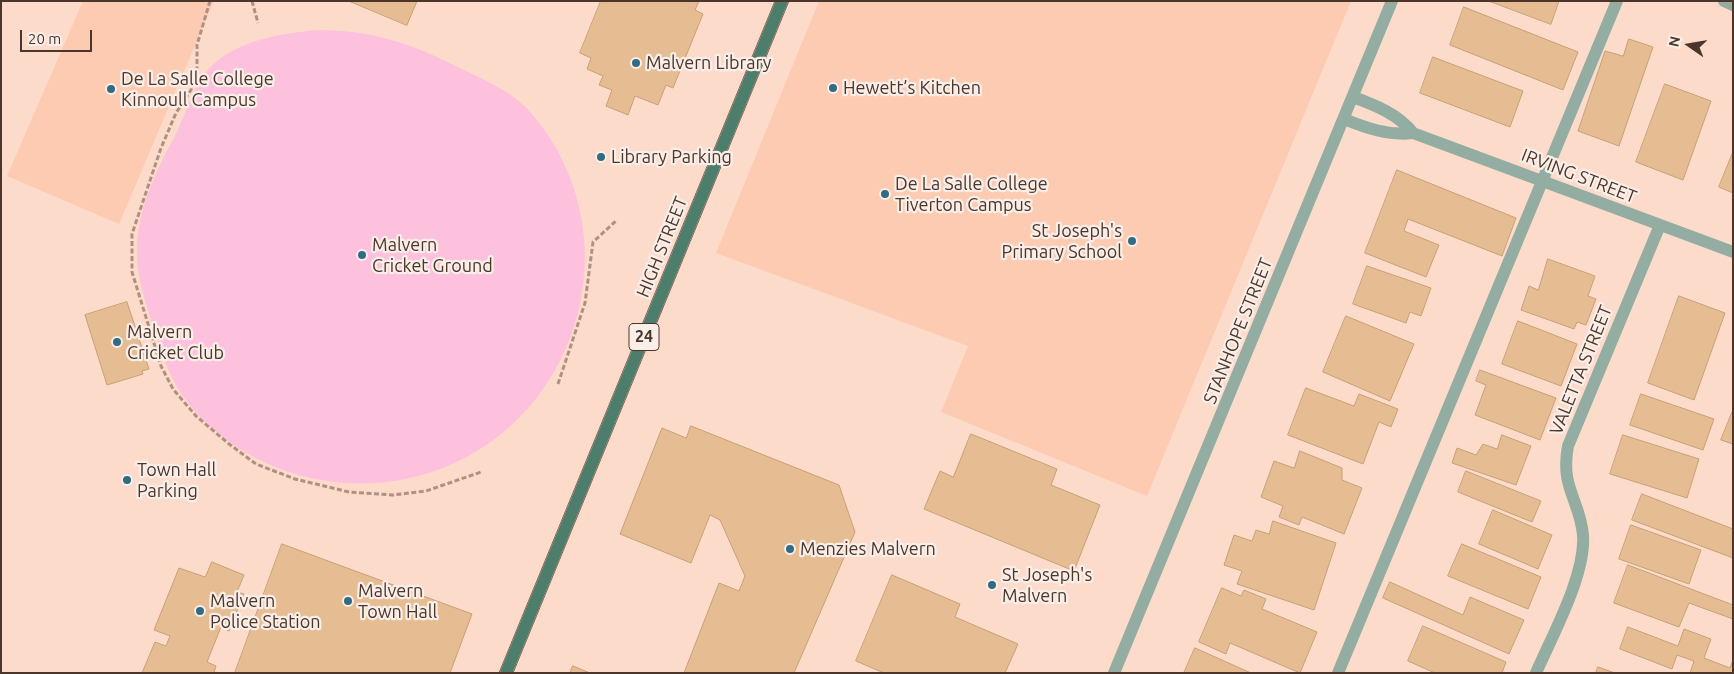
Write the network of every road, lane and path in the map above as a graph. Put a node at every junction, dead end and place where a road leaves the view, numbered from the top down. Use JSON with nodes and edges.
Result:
{"nodes":[{"id":1,"x":210,"y":1,"type":"edge"},
{"id":2,"x":252,"y":1,"type":"edge"},
{"id":3,"x":782,"y":1,"type":"edge"},
{"id":4,"x":1392,"y":1,"type":"edge"},
{"id":5,"x":1617,"y":1,"type":"edge"},
{"id":6,"x":1724,"y":1,"type":"edge"},
{"id":7,"x":1733,"y":5,"type":"edge"},
{"id":8,"x":258,"y":23,"type":"dead end"},
{"id":9,"x":1353,"y":97,"type":"junction"},
{"id":10,"x":1344,"y":119,"type":"junction"},
{"id":11,"x":1413,"y":133,"type":"junction"},
{"id":12,"x":1542,"y":181,"type":"junction"},
{"id":13,"x":617,"y":220,"type":"dead end"},
{"id":14,"x":1660,"y":225,"type":"junction"},
{"id":15,"x":1733,"y":252,"type":"edge"},
{"id":16,"x":558,"y":384,"type":"dead end"},
{"id":17,"x":481,"y":472,"type":"dead end"},
{"id":18,"x":506,"y":673,"type":"edge"},
{"id":19,"x":1114,"y":673,"type":"edge"},
{"id":20,"x":1338,"y":673,"type":"edge"},
{"id":21,"x":1536,"y":673,"type":"edge"}],
"edges":[{"from":1,"to":17,"type":"path"},
{"from":2,"to":8,"type":"path"},
{"from":3,"to":18,"type":"main road","name":"HIGH STREET","number":"24"},
{"from":4,"to":9,"type":"street","name":"STANHOPE STREET"},
{"from":5,"to":12,"type":"street"},
{"from":6,"to":7,"type":"street"},
{"from":9,"to":10,"type":"street","name":"STANHOPE STREET"},
{"from":9,"to":11,"type":"street","name":"IRVING STREET"},
{"from":10,"to":11,"type":"street","name":"IRVING STREET"},
{"from":10,"to":19,"type":"street","name":"STANHOPE STREET"},
{"from":11,"to":12,"type":"street","name":"IRVING STREET"},
{"from":12,"to":14,"type":"street","name":"IRVING STREET"},
{"from":12,"to":20,"type":"street"},
{"from":13,"to":16,"type":"path"},
{"from":14,"to":15,"type":"street","name":"IRVING STREET"},
{"from":14,"to":21,"type":"street","name":"VALETTA STREET"}]}
